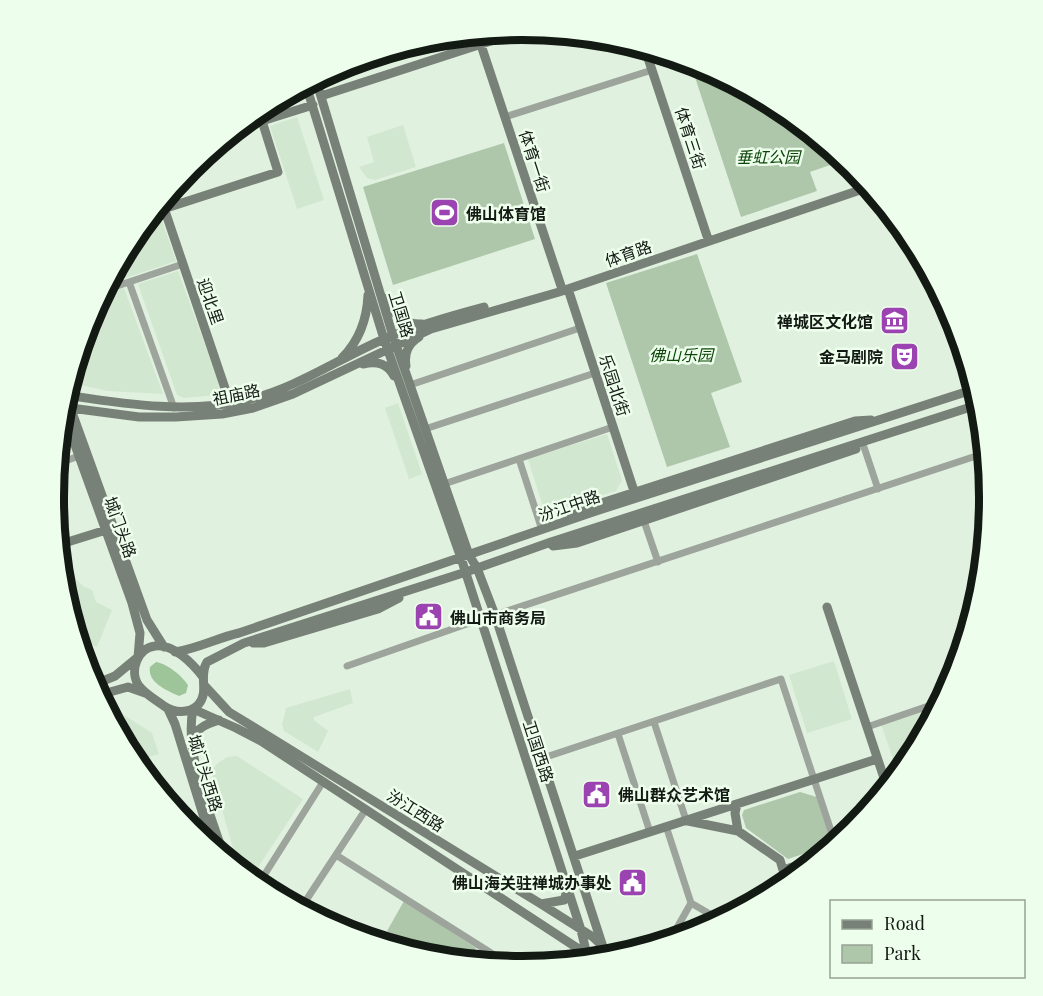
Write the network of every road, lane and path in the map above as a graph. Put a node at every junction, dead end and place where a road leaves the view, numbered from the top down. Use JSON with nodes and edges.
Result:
{"nodes":[{"id":1,"x":493,"y":41,"type":"edge"},
{"id":2,"x":481,"y":45,"type":"junction"},
{"id":3,"x":448,"y":46,"type":"edge"},
{"id":4,"x":453,"y":54,"type":"junction"},
{"id":5,"x":648,"y":59,"type":"edge"},
{"id":6,"x":652,"y":70,"type":"junction"},
{"id":7,"x":319,"y":88,"type":"edge"},
{"id":8,"x":309,"y":93,"type":"edge"},
{"id":9,"x":321,"y":96,"type":"junction"},
{"id":10,"x":313,"y":105,"type":"junction"},
{"id":11,"x":505,"y":117,"type":"junction"},
{"id":12,"x":262,"y":121,"type":"edge"},
{"id":13,"x":263,"y":121,"type":"edge"},
{"id":14,"x":857,"y":188,"type":"edge"},
{"id":15,"x":858,"y":188,"type":"edge"},
{"id":16,"x":172,"y":203,"type":"edge"},
{"id":17,"x":165,"y":212,"type":"edge"},
{"id":18,"x":707,"y":236,"type":"junction"},
{"id":19,"x":183,"y":264,"type":"junction"},
{"id":20,"x":129,"y":282,"type":"junction"},
{"id":21,"x":116,"y":286,"type":"edge"},
{"id":22,"x":373,"y":288,"type":"junction"},
{"id":23,"x":564,"y":288,"type":"junction"},
{"id":24,"x":938,"y":310,"type":"edge"},
{"id":25,"x":432,"y":324,"type":"junction"},
{"id":26,"x":580,"y":328,"type":"junction"},
{"id":27,"x":948,"y":332,"type":"edge"},
{"id":28,"x":390,"y":342,"type":"junction"},
{"id":29,"x":337,"y":363,"type":"junction"},
{"id":30,"x":349,"y":368,"type":"junction"},
{"id":31,"x":595,"y":373,"type":"junction"},
{"id":32,"x":407,"y":385,"type":"junction"},
{"id":33,"x":966,"y":393,"type":"edge"},
{"id":34,"x":76,"y":397,"type":"edge"},
{"id":35,"x":230,"y":403,"type":"junction"},
{"id":36,"x":969,"y":407,"type":"edge"},
{"id":37,"x":174,"y":408,"type":"junction"},
{"id":38,"x":73,"y":409,"type":"edge"},
{"id":39,"x":882,"y":420,"type":"junction"},
{"id":40,"x":71,"y":423,"type":"edge"},
{"id":41,"x":70,"y":426,"type":"edge"},
{"id":42,"x":613,"y":427,"type":"junction"},
{"id":43,"x":425,"y":429,"type":"junction"},
{"id":44,"x":887,"y":433,"type":"junction"},
{"id":45,"x":864,"y":447,"type":"junction"},
{"id":46,"x":79,"y":456,"type":"junction"},
{"id":47,"x":519,"y":459,"type":"junction"},
{"id":48,"x":977,"y":459,"type":"edge"},
{"id":49,"x":66,"y":461,"type":"edge"},
{"id":50,"x":444,"y":484,"type":"junction"},
{"id":51,"x":878,"y":489,"type":"junction"},
{"id":52,"x":634,"y":491,"type":"junction"},
{"id":53,"x":644,"y":521,"type":"junction"},
{"id":54,"x":562,"y":523,"type":"junction"},
{"id":55,"x":106,"y":530,"type":"junction"},
{"id":56,"x":542,"y":530,"type":"junction"},
{"id":57,"x":66,"y":542,"type":"edge"},
{"id":58,"x":532,"y":549,"type":"junction"},
{"id":59,"x":465,"y":556,"type":"junction"},
{"id":60,"x":658,"y":562,"type":"junction"},
{"id":61,"x":477,"y":568,"type":"junction"},
{"id":62,"x":466,"y":572,"type":"junction"},
{"id":63,"x":827,"y":607,"type":"dead end"},
{"id":64,"x":495,"y":615,"type":"junction"},
{"id":65,"x":481,"y":619,"type":"junction"},
{"id":66,"x":164,"y":647,"type":"junction"},
{"id":67,"x":175,"y":652,"type":"junction"},
{"id":68,"x":138,"y":657,"type":"junction"},
{"id":69,"x":347,"y":666,"type":"dead end"},
{"id":70,"x":103,"y":681,"type":"edge"},
{"id":71,"x":204,"y":682,"type":"junction"},
{"id":72,"x":108,"y":693,"type":"edge"},
{"id":73,"x":151,"y":696,"type":"junction"},
{"id":74,"x":929,"y":706,"type":"edge"},
{"id":75,"x":168,"y":709,"type":"junction"},
{"id":76,"x":193,"y":709,"type":"junction"},
{"id":77,"x":219,"y":720,"type":"junction"},
{"id":78,"x":654,"y":722,"type":"junction"},
{"id":79,"x":867,"y":726,"type":"junction"},
{"id":80,"x":618,"y":734,"type":"junction"},
{"id":81,"x":191,"y":742,"type":"junction"},
{"id":82,"x":543,"y":758,"type":"junction"},
{"id":83,"x":877,"y":759,"type":"junction"},
{"id":84,"x":884,"y":777,"type":"edge"},
{"id":85,"x":814,"y":779,"type":"junction"},
{"id":86,"x":323,"y":782,"type":"junction"},
{"id":87,"x":737,"y":804,"type":"junction"},
{"id":88,"x":366,"y":809,"type":"junction"},
{"id":89,"x":715,"y":811,"type":"junction"},
{"id":90,"x":686,"y":820,"type":"junction"},
{"id":91,"x":666,"y":826,"type":"junction"},
{"id":92,"x":716,"y":826,"type":"junction"},
{"id":93,"x":208,"y":831,"type":"edge"},
{"id":94,"x":738,"y":831,"type":"junction"},
{"id":95,"x":650,"y":832,"type":"junction"},
{"id":96,"x":832,"y":834,"type":"edge"},
{"id":97,"x":219,"y":841,"type":"edge"},
{"id":98,"x":336,"y":855,"type":"junction"},
{"id":99,"x":575,"y":856,"type":"junction"},
{"id":100,"x":791,"y":867,"type":"edge"},
{"id":101,"x":783,"y":870,"type":"joint"},
{"id":102,"x":264,"y":876,"type":"edge"},
{"id":103,"x":568,"y":888,"type":"junction"},
{"id":104,"x":307,"y":901,"type":"edge"},
{"id":105,"x":691,"y":903,"type":"junction"},
{"id":106,"x":541,"y":904,"type":"junction"},
{"id":107,"x":711,"y":914,"type":"edge"},
{"id":108,"x":677,"y":928,"type":"edge"},
{"id":109,"x":581,"y":930,"type":"junction"},
{"id":110,"x":599,"y":934,"type":"junction"},
{"id":111,"x":603,"y":947,"type":"joint"},
{"id":112,"x":610,"y":947,"type":"edge"},
{"id":113,"x":588,"y":951,"type":"edge"},
{"id":114,"x":582,"y":952,"type":"edge"},
{"id":115,"x":494,"y":955,"type":"edge"}],
"edges":[{"from":1,"to":2,"type":"main road"},
{"from":2,"to":4,"type":"main road"},
{"from":2,"to":11,"type":"main road","name":"体育一街"},
{"from":3,"to":4,"type":"street"},
{"from":4,"to":9,"type":"main road"},
{"from":5,"to":6,"type":"main road","name":"体育三街"},
{"from":6,"to":11,"type":"street"},
{"from":6,"to":18,"type":"main road","name":"体育三街"},
{"from":7,"to":9,"type":"main road","name":"卫国路"},
{"from":8,"to":10,"type":"main road"},
{"from":9,"to":22,"type":"main road","name":"卫国路"},
{"from":10,"to":13,"type":"main road"},
{"from":10,"to":22,"type":"main road"},
{"from":11,"to":23,"type":"main road","name":"体育一街"},
{"from":12,"to":16,"type":"main road"},
{"from":14,"to":18,"type":"main road","name":"体育路"},
{"from":15,"to":23,"type":"main road","name":"体育路"},
{"from":17,"to":19,"type":"main road","name":"迎北里"},
{"from":18,"to":23,"type":"main road","name":"体育路"},
{"from":19,"to":20,"type":"street"},
{"from":19,"to":35,"type":"main road","name":"迎北里"},
{"from":20,"to":21,"type":"street"},
{"from":20,"to":37,"type":"street"},
{"from":22,"to":25,"type":"main road"},
{"from":22,"to":28,"type":"main road","name":"卫国路"},
{"from":22,"to":29,"type":"main road"},
{"from":23,"to":25,"type":"main road","name":"体育路"},
{"from":23,"to":26,"type":"main road","name":"乐园北街"},
{"from":24,"to":27,"type":"main road"},
{"from":25,"to":28,"type":"main road","name":"体育路"},
{"from":25,"to":32,"type":"main road"},
{"from":26,"to":31,"type":"main road","name":"乐园北街"},
{"from":26,"to":32,"type":"street"},
{"from":28,"to":29,"type":"main road","name":"祖庙路"},
{"from":28,"to":30,"type":"main road","name":"祖庙路"},
{"from":28,"to":32,"type":"main road","name":"卫国路"},
{"from":29,"to":35,"type":"main road","name":"祖庙路"},
{"from":30,"to":32,"type":"main road"},
{"from":30,"to":38,"type":"main road","name":"祖庙路"},
{"from":31,"to":42,"type":"main road","name":"乐园北街"},
{"from":31,"to":43,"type":"street"},
{"from":32,"to":43,"type":"main road","name":"卫国路"},
{"from":32,"to":59,"type":"main road","name":"卫国路"},
{"from":33,"to":39,"type":"main road","name":"汾江中路"},
{"from":34,"to":37,"type":"main road","name":"祖庙路"},
{"from":35,"to":37,"type":"main road","name":"祖庙路"},
{"from":36,"to":44,"type":"main road","name":"汾江中路"},
{"from":39,"to":52,"type":"main road"},
{"from":39,"to":54,"type":"main road","name":"汾江中路"},
{"from":40,"to":66,"type":"main road","name":"城门头路"},
{"from":41,"to":46,"type":"main road","name":"城门头路"},
{"from":42,"to":47,"type":"street"},
{"from":42,"to":52,"type":"main road","name":"乐园北街"},
{"from":43,"to":50,"type":"main road","name":"卫国路"},
{"from":44,"to":45,"type":"main road"},
{"from":44,"to":58,"type":"main road","name":"汾江中路"},
{"from":45,"to":51,"type":"street"},
{"from":45,"to":53,"type":"main road"},
{"from":46,"to":49,"type":"street"},
{"from":46,"to":55,"type":"main road","name":"城门头路"},
{"from":47,"to":50,"type":"street"},
{"from":47,"to":56,"type":"street"},
{"from":48,"to":51,"type":"street"},
{"from":50,"to":59,"type":"main road","name":"卫国路"},
{"from":51,"to":60,"type":"street"},
{"from":52,"to":54,"type":"main road"},
{"from":53,"to":58,"type":"main road"},
{"from":53,"to":60,"type":"street"},
{"from":54,"to":56,"type":"main road","name":"汾江中路"},
{"from":55,"to":57,"type":"main road"},
{"from":55,"to":68,"type":"main road","name":"城门头路"},
{"from":56,"to":59,"type":"main road","name":"汾江中路"},
{"from":58,"to":61,"type":"main road","name":"汾江中路"},
{"from":59,"to":61,"type":"main road","name":"卫国西路"},
{"from":59,"to":62,"type":"main road","name":"卫国西路"},
{"from":59,"to":67,"type":"main road","name":"汾江中路"},
{"from":60,"to":64,"type":"street"},
{"from":61,"to":62,"type":"main road","name":"汾江中路"},
{"from":61,"to":64,"type":"main road","name":"卫国西路"},
{"from":62,"to":65,"type":"main road","name":"卫国西路"},
{"from":62,"to":71,"type":"main road","name":"汾江中路"},
{"from":63,"to":79,"type":"main road"},
{"from":64,"to":82,"type":"main road","name":"卫国西路"},
{"from":65,"to":69,"type":"street"},
{"from":65,"to":103,"type":"main road","name":"卫国西路"},
{"from":66,"to":67,"type":"main road"},
{"from":66,"to":68,"type":"main road"},
{"from":67,"to":71,"type":"main road"},
{"from":68,"to":70,"type":"main road"},
{"from":68,"to":73,"type":"main road"},
{"from":71,"to":76,"type":"main road"},
{"from":71,"to":106,"type":"main road","name":"汾江西路"},
{"from":72,"to":73,"type":"main road"},
{"from":73,"to":75,"type":"main road"},
{"from":74,"to":79,"type":"street"},
{"from":75,"to":76,"type":"main road"},
{"from":75,"to":93,"type":"main road","name":"城门头西路"},
{"from":76,"to":77,"type":"main road","name":"汾江西路"},
{"from":76,"to":81,"type":"main road","name":"城门头西路"},
{"from":77,"to":81,"type":"main road"},
{"from":77,"to":86,"type":"main road","name":"汾江西路"},
{"from":78,"to":80,"type":"street"},
{"from":78,"to":85,"type":"street"},
{"from":78,"to":90,"type":"street"},
{"from":79,"to":83,"type":"main road"},
{"from":80,"to":82,"type":"street"},
{"from":80,"to":95,"type":"street"},
{"from":81,"to":97,"type":"main road","name":"城门头西路"},
{"from":82,"to":99,"type":"main road","name":"卫国西路"},
{"from":83,"to":84,"type":"main road"},
{"from":83,"to":85,"type":"main road"},
{"from":85,"to":87,"type":"main road"},
{"from":85,"to":96,"type":"street"},
{"from":86,"to":88,"type":"main road","name":"汾江西路"},
{"from":86,"to":102,"type":"street"},
{"from":87,"to":89,"type":"main road"},
{"from":87,"to":94,"type":"main road"},
{"from":88,"to":98,"type":"street"},
{"from":88,"to":114,"type":"main road","name":"汾江西路"},
{"from":89,"to":90,"type":"main road"},
{"from":89,"to":92,"type":"main road"},
{"from":90,"to":91,"type":"main road"},
{"from":90,"to":92,"type":"main road"},
{"from":91,"to":95,"type":"main road"},
{"from":91,"to":105,"type":"street"},
{"from":92,"to":94,"type":"main road"},
{"from":94,"to":101,"type":"main road"},
{"from":95,"to":99,"type":"main road"},
{"from":98,"to":104,"type":"street"},
{"from":98,"to":115,"type":"street"},
{"from":99,"to":110,"type":"main road","name":"卫国西路"},
{"from":100,"to":101,"type":"main road"},
{"from":103,"to":106,"type":"main road"},
{"from":103,"to":109,"type":"main road","name":"卫国西路"},
{"from":105,"to":107,"type":"street"},
{"from":105,"to":108,"type":"street"},
{"from":106,"to":109,"type":"main road","name":"汾江西路"},
{"from":109,"to":111,"type":"main road","name":"汾江西路"},
{"from":109,"to":113,"type":"main road","name":"卫国西路"},
{"from":110,"to":111,"type":"main road","name":"卫国西路"},
{"from":110,"to":112,"type":"main road"}]}
